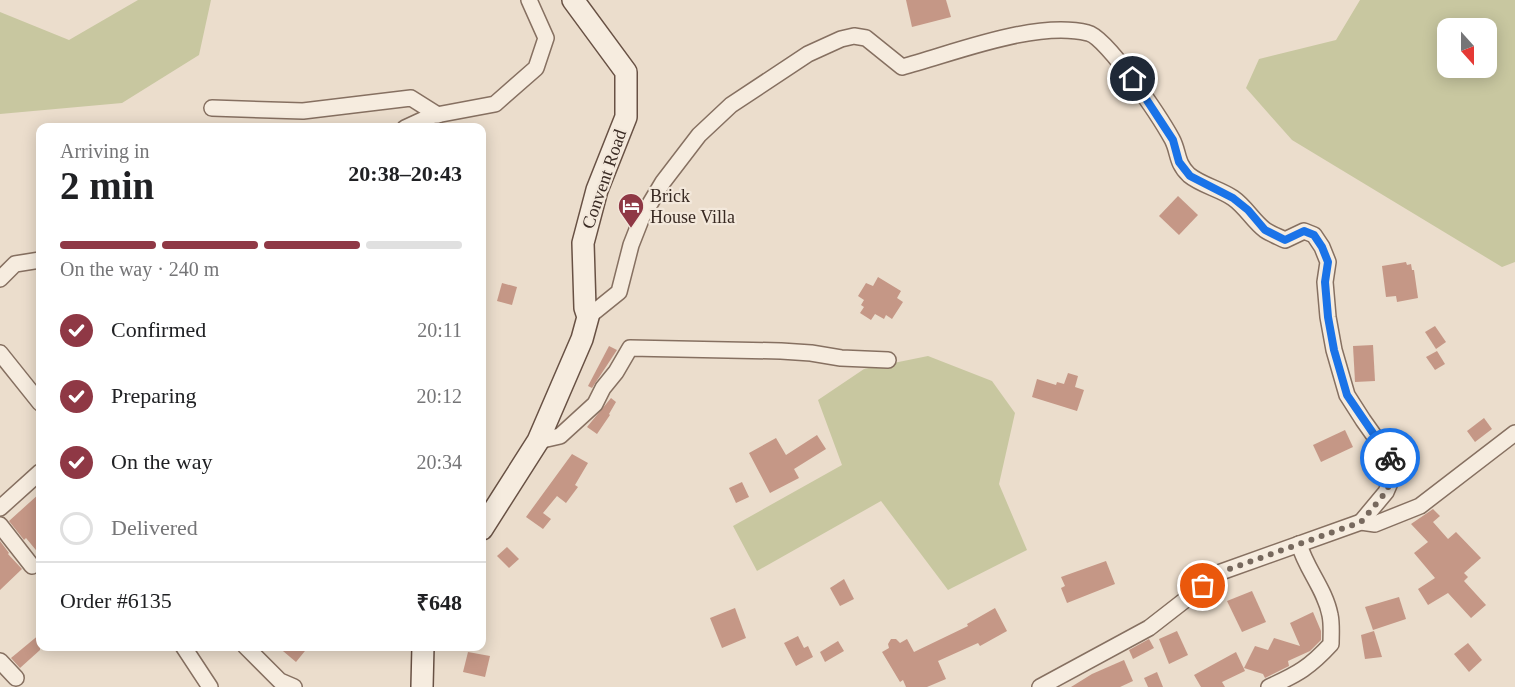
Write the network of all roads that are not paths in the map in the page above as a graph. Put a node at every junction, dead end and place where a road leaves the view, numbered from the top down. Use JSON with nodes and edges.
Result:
{"nodes":[{"id":1,"x":529,"y":0,"type":"edge"},
{"id":2,"x":573,"y":0,"type":"edge"},
{"id":3,"x":212,"y":108,"type":"dead end"},
{"id":4,"x":438,"y":115,"type":"junction"},
{"id":5,"x":416,"y":123,"type":"edge"},
{"id":6,"x":36,"y":261,"type":"edge"},
{"id":7,"x":0,"y":279,"type":"edge"},
{"id":8,"x":588,"y":317,"type":"junction"},
{"id":9,"x":0,"y":353,"type":"edge"},
{"id":10,"x":888,"y":360,"type":"dead end"},
{"id":11,"x":36,"y":399,"type":"edge"},
{"id":12,"x":1515,"y":433,"type":"edge"},
{"id":13,"x":538,"y":441,"type":"junction"},
{"id":14,"x":36,"y":476,"type":"edge"},
{"id":15,"x":0,"y":508,"type":"edge"},
{"id":16,"x":1361,"y":522,"type":"junction"},
{"id":17,"x":486,"y":523,"type":"edge"},
{"id":18,"x":0,"y":525,"type":"edge"},
{"id":19,"x":1299,"y":544,"type":"junction"},
{"id":20,"x":32,"y":566,"type":"dead end"},
{"id":21,"x":186,"y":651,"type":"edge"},
{"id":22,"x":250,"y":651,"type":"edge"},
{"id":23,"x":423,"y":651,"type":"edge"},
{"id":24,"x":0,"y":662,"type":"edge"},
{"id":25,"x":16,"y":678,"type":"dead end"},
{"id":26,"x":210,"y":687,"type":"edge"},
{"id":27,"x":294,"y":687,"type":"edge"},
{"id":28,"x":422,"y":687,"type":"edge"},
{"id":29,"x":1040,"y":687,"type":"edge"},
{"id":30,"x":1269,"y":687,"type":"edge"}],
"edges":[{"from":1,"to":4,"type":"street"},
{"from":2,"to":8,"type":"main road","name":"Convent Road"},
{"from":3,"to":4,"type":"street"},
{"from":4,"to":5,"type":"street"},
{"from":6,"to":7,"type":"street"},
{"from":8,"to":13,"type":"main road","name":"Convent Road"},
{"from":8,"to":16,"type":"street"},
{"from":9,"to":11,"type":"street"},
{"from":10,"to":13,"type":"street"},
{"from":12,"to":16,"type":"street"},
{"from":13,"to":17,"type":"main road","name":"Convent Road"},
{"from":14,"to":15,"type":"street"},
{"from":16,"to":19,"type":"street"},
{"from":18,"to":20,"type":"street"},
{"from":19,"to":29,"type":"street"},
{"from":19,"to":30,"type":"street"},
{"from":21,"to":26,"type":"street"},
{"from":22,"to":27,"type":"street"},
{"from":23,"to":28,"type":"main road"},
{"from":24,"to":25,"type":"street"}]}
